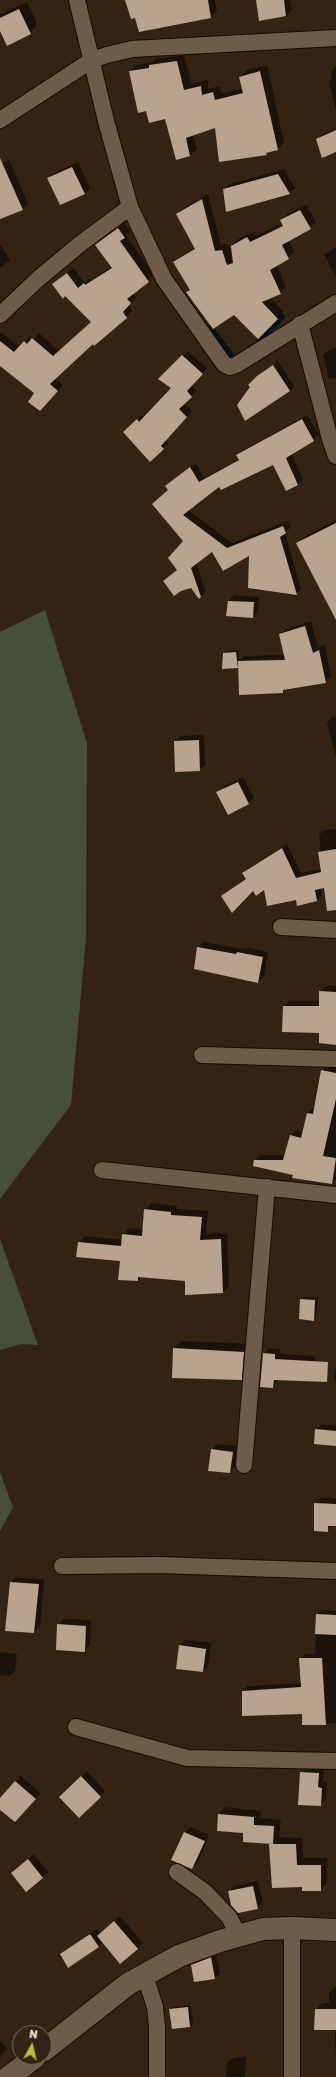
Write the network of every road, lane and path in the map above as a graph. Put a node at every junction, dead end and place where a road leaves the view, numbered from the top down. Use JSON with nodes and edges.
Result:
{"nodes":[{"id":1,"x":77,"y":0,"type":"edge"},
{"id":2,"x":336,"y":38,"type":"edge"},
{"id":3,"x":92,"y":60,"type":"junction"},
{"id":4,"x":0,"y":120,"type":"edge"},
{"id":5,"x":130,"y":207,"type":"junction"},
{"id":6,"x":336,"y":303,"type":"edge"},
{"id":7,"x":0,"y":315,"type":"edge"},
{"id":8,"x":300,"y":324,"type":"junction"},
{"id":9,"x":331,"y":424,"type":"edge"},
{"id":10,"x":336,"y":456,"type":"edge"},
{"id":11,"x":281,"y":927,"type":"dead end"},
{"id":12,"x":336,"y":930,"type":"edge"},
{"id":13,"x":202,"y":1055,"type":"dead end"},
{"id":14,"x":336,"y":1059,"type":"edge"},
{"id":15,"x":102,"y":1170,"type":"dead end"},
{"id":16,"x":267,"y":1187,"type":"junction"},
{"id":17,"x":336,"y":1195,"type":"edge"},
{"id":18,"x":244,"y":1465,"type":"dead end"},
{"id":19,"x":62,"y":1566,"type":"dead end"},
{"id":20,"x":336,"y":1571,"type":"edge"},
{"id":21,"x":76,"y":1727,"type":"dead end"},
{"id":22,"x":336,"y":1761,"type":"edge"},
{"id":23,"x":177,"y":1872,"type":"dead end"},
{"id":24,"x":292,"y":1928,"type":"junction"},
{"id":25,"x":336,"y":1930,"type":"edge"},
{"id":26,"x":239,"y":1936,"type":"junction"},
{"id":27,"x":145,"y":1976,"type":"junction"},
{"id":28,"x":52,"y":2044,"type":"edge"},
{"id":29,"x":25,"y":2065,"type":"edge"},
{"id":30,"x":9,"y":2077,"type":"edge"},
{"id":31,"x":157,"y":2077,"type":"edge"},
{"id":32,"x":292,"y":2077,"type":"edge"}],
"edges":[{"from":1,"to":3,"type":"street"},
{"from":2,"to":3,"type":"street"},
{"from":3,"to":4,"type":"street"},
{"from":3,"to":5,"type":"street"},
{"from":5,"to":7,"type":"street"},
{"from":5,"to":8,"type":"street"},
{"from":6,"to":8,"type":"street"},
{"from":8,"to":9,"type":"street"},
{"from":9,"to":10,"type":"street"},
{"from":11,"to":12,"type":"street"},
{"from":13,"to":14,"type":"street"},
{"from":15,"to":16,"type":"street"},
{"from":16,"to":17,"type":"street"},
{"from":16,"to":18,"type":"street"},
{"from":19,"to":20,"type":"street"},
{"from":21,"to":22,"type":"street"},
{"from":23,"to":26,"type":"street"},
{"from":24,"to":25,"type":"main road"},
{"from":24,"to":26,"type":"main road"},
{"from":24,"to":32,"type":"street"},
{"from":26,"to":27,"type":"main road"},
{"from":27,"to":28,"type":"main road"},
{"from":27,"to":31,"type":"street"},
{"from":29,"to":30,"type":"main road"}]}
